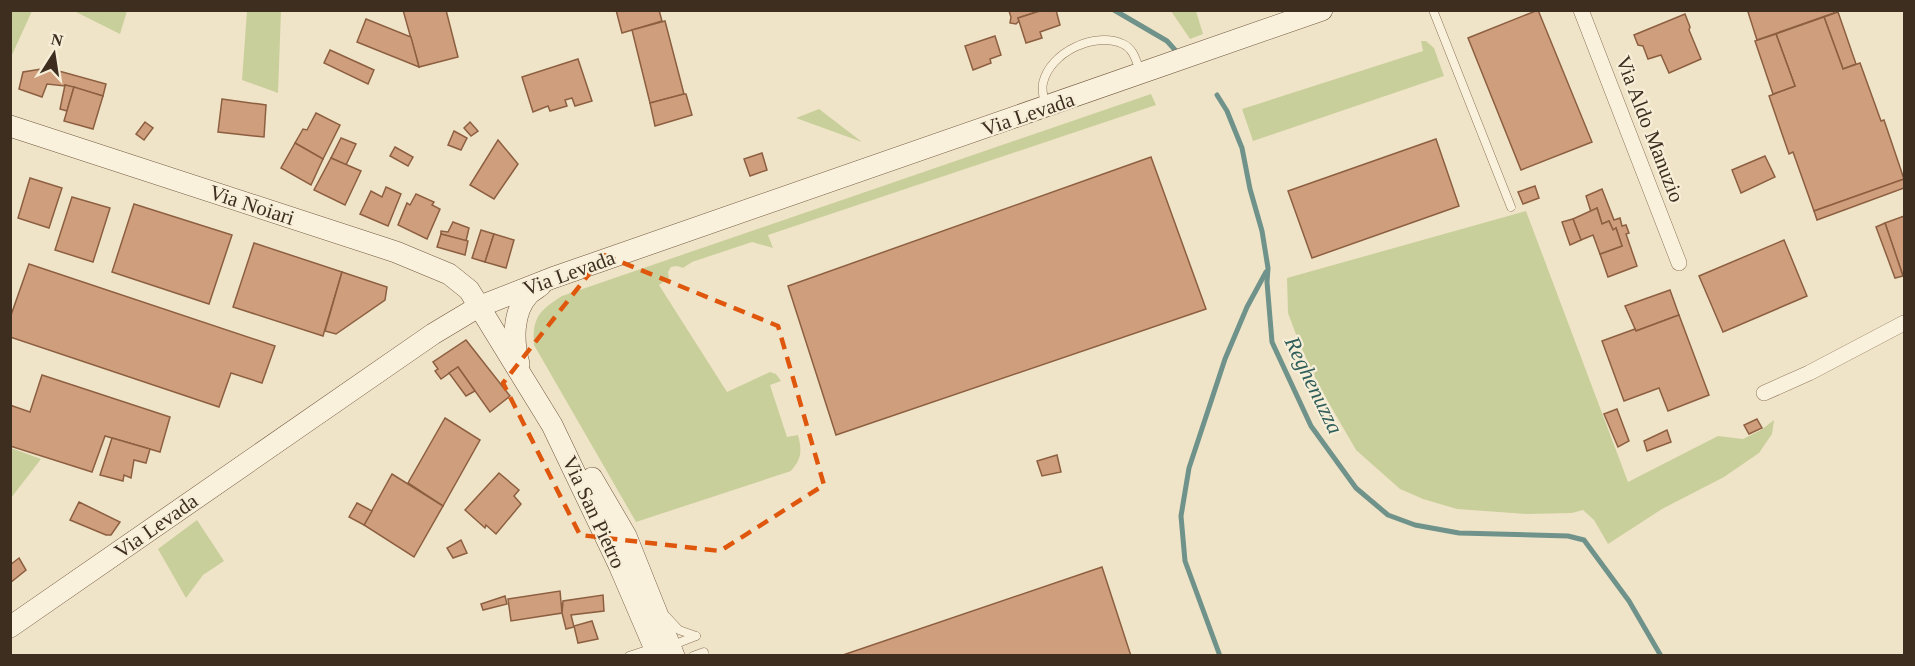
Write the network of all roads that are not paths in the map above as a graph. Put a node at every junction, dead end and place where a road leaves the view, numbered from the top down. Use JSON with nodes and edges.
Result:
{"nodes":[{"id":1,"x":1322,"y":10,"type":"edge"},
{"id":2,"x":1433,"y":10,"type":"edge"},
{"id":3,"x":1581,"y":10,"type":"edge"},
{"id":4,"x":1141,"y":74,"type":"junction"},
{"id":5,"x":1046,"y":107,"type":"junction"},
{"id":6,"x":10,"y":126,"type":"edge"},
{"id":7,"x":1511,"y":207,"type":"dead end"},
{"id":8,"x":1679,"y":263,"type":"dead end"},
{"id":9,"x":552,"y":278,"type":"junction"},
{"id":10,"x":478,"y":307,"type":"junction"},
{"id":11,"x":1905,"y":323,"type":"edge"},
{"id":12,"x":521,"y":373,"type":"junction"},
{"id":13,"x":1764,"y":393,"type":"dead end"},
{"id":14,"x":552,"y":425,"type":"junction"},
{"id":15,"x":626,"y":536,"type":"junction"},
{"id":16,"x":10,"y":627,"type":"edge"},
{"id":17,"x":666,"y":653,"type":"edge"},
{"id":18,"x":703,"y":654,"type":"edge"},
{"id":19,"x":628,"y":656,"type":"edge"},
{"id":20,"x":693,"y":656,"type":"edge"}],
"edges":[{"from":1,"to":4,"type":"main road","name":"Via Levada"},
{"from":2,"to":7,"type":"lane"},
{"from":3,"to":8,"type":"street","name":"Via Aldo Manuzio"},
{"from":4,"to":5,"type":"main road","name":"Via Levada"},
{"from":4,"to":5,"type":"lane"},
{"from":5,"to":9,"type":"main road","name":"Via Levada"},
{"from":6,"to":10,"type":"main road","name":"Via Noiari"},
{"from":9,"to":10,"type":"main road","name":"Via Levada"},
{"from":9,"to":12,"type":"main road","name":"Via San Pietro"},
{"from":10,"to":12,"type":"main road","name":"Via San Pietro"},
{"from":10,"to":16,"type":"main road","name":"Via Levada"},
{"from":11,"to":13,"type":"street"},
{"from":12,"to":14,"type":"main road","name":"Via San Pietro"},
{"from":14,"to":15,"type":"main road"},
{"from":14,"to":17,"type":"main road","name":"Via San Pietro"},
{"from":15,"to":17,"type":"main road"},
{"from":15,"to":17,"type":"lane"},
{"from":17,"to":19,"type":"lane"},
{"from":18,"to":20,"type":"lane"}]}
